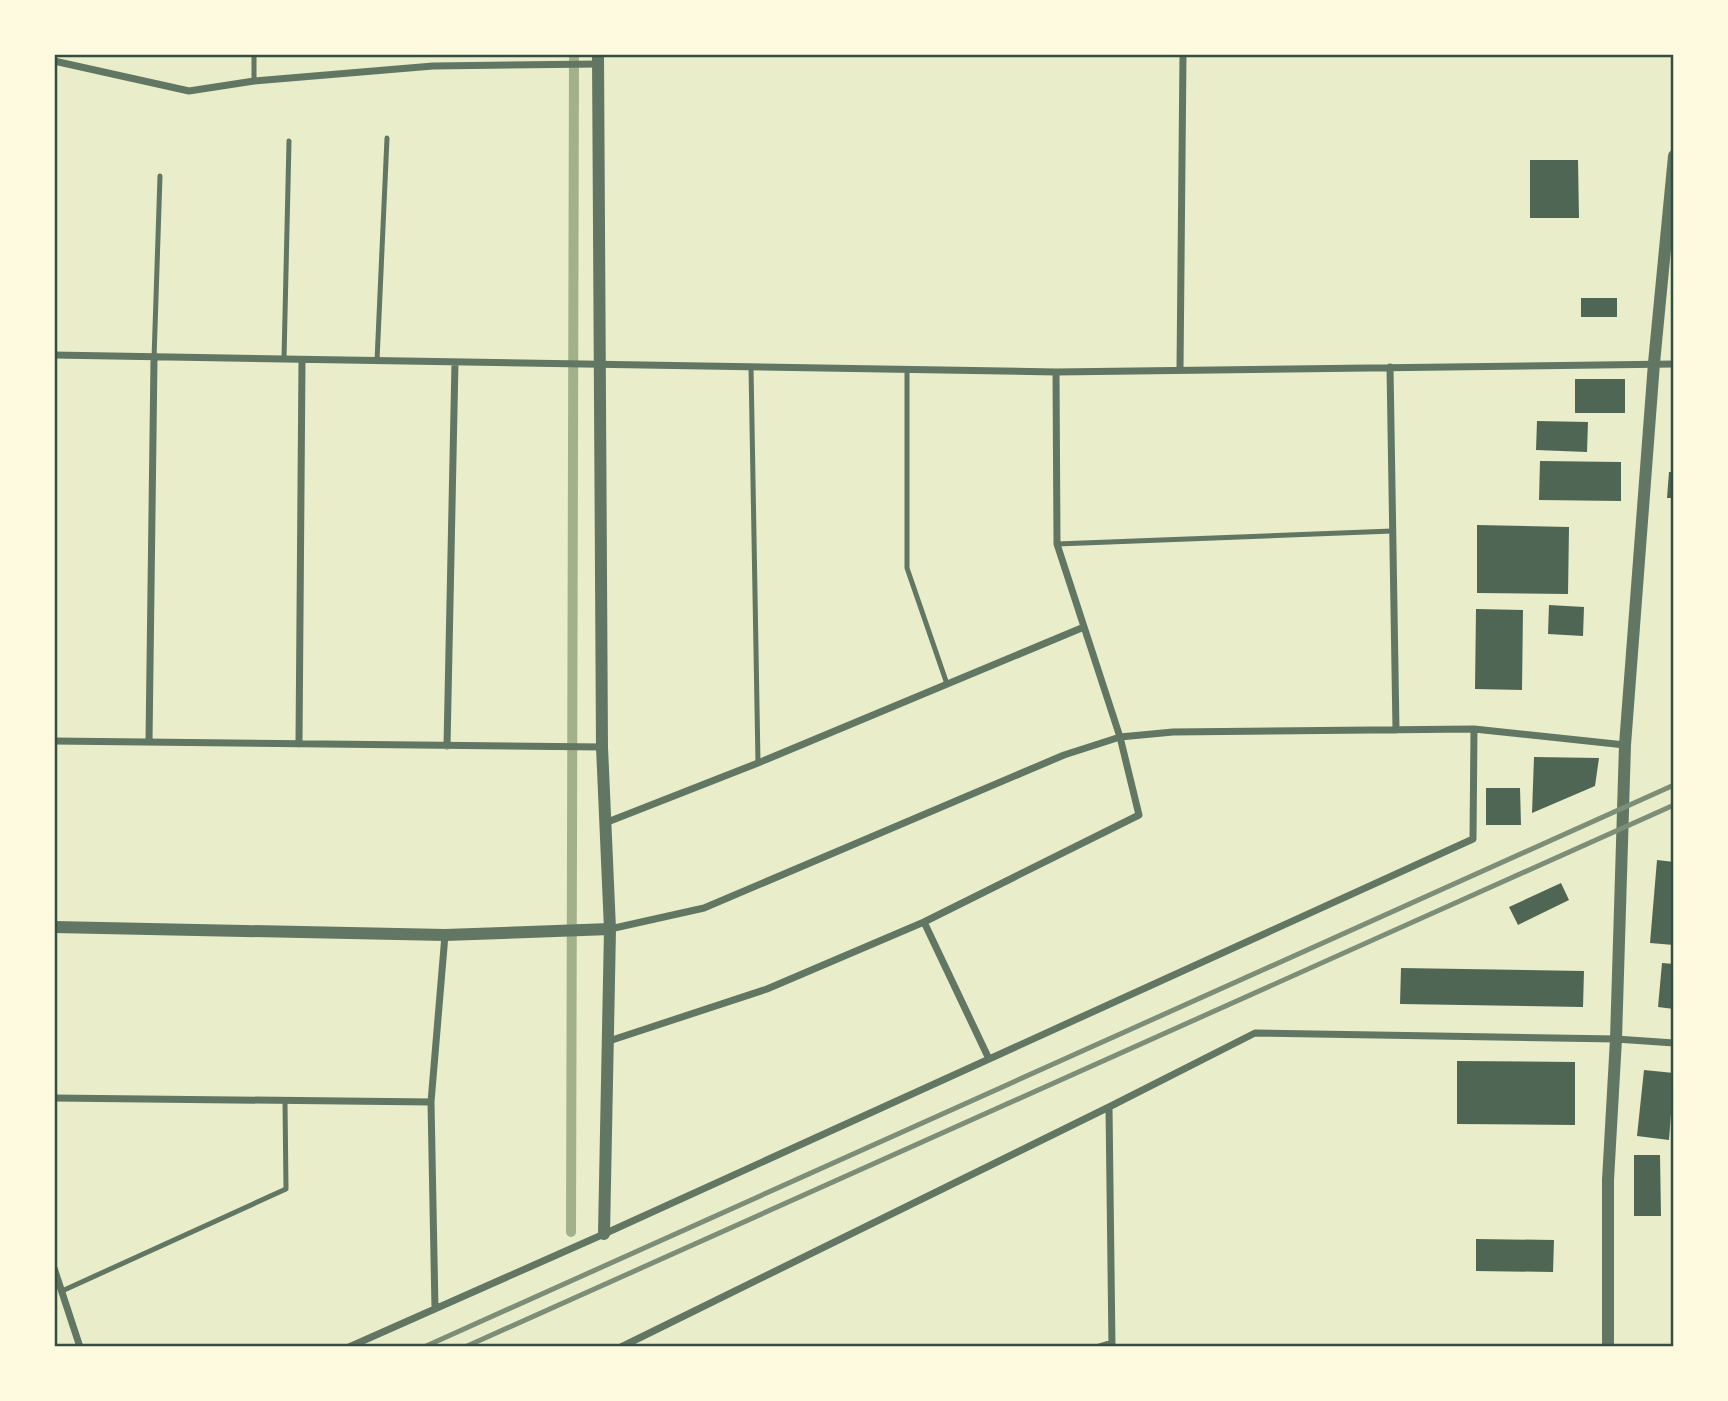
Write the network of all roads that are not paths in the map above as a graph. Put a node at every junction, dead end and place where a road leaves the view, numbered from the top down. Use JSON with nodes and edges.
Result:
{"nodes":[{"id":1,"x":254,"y":54,"type":"edge"},
{"id":2,"x":1183,"y":54,"type":"edge"},
{"id":3,"x":598,"y":59,"type":"edge"},
{"id":4,"x":54,"y":61,"type":"edge"},
{"id":5,"x":254,"y":81,"type":"junction"},
{"id":6,"x":387,"y":138,"type":"dead end"},
{"id":7,"x":289,"y":141,"type":"dead end"},
{"id":8,"x":1674,"y":156,"type":"edge"},
{"id":9,"x":160,"y":176,"type":"dead end"},
{"id":10,"x":54,"y":355,"type":"edge"},
{"id":11,"x":155,"y":359,"type":"junction"},
{"id":12,"x":284,"y":359,"type":"junction"},
{"id":13,"x":302,"y":360,"type":"junction"},
{"id":14,"x":377,"y":361,"type":"junction"},
{"id":15,"x":454,"y":362,"type":"junction"},
{"id":16,"x":1654,"y":363,"type":"junction"},
{"id":17,"x":599,"y":365,"type":"junction"},
{"id":18,"x":1674,"y":365,"type":"edge"},
{"id":19,"x":751,"y":367,"type":"junction"},
{"id":20,"x":1390,"y":367,"type":"junction"},
{"id":21,"x":907,"y":370,"type":"junction"},
{"id":22,"x":1180,"y":370,"type":"junction"},
{"id":23,"x":1056,"y":372,"type":"junction"},
{"id":24,"x":1392,"y":531,"type":"junction"},
{"id":25,"x":1057,"y":544,"type":"junction"},
{"id":26,"x":1084,"y":627,"type":"junction"},
{"id":27,"x":947,"y":684,"type":"junction"},
{"id":28,"x":1474,"y":729,"type":"junction"},
{"id":29,"x":1396,"y":730,"type":"junction"},
{"id":30,"x":1119,"y":737,"type":"junction"},
{"id":31,"x":54,"y":741,"type":"edge"},
{"id":32,"x":149,"y":742,"type":"junction"},
{"id":33,"x":299,"y":744,"type":"junction"},
{"id":34,"x":1625,"y":745,"type":"junction"},
{"id":35,"x":447,"y":746,"type":"junction"},
{"id":36,"x":602,"y":747,"type":"junction"},
{"id":37,"x":758,"y":763,"type":"junction"},
{"id":38,"x":605,"y":823,"type":"junction"},
{"id":39,"x":924,"y":922,"type":"junction"},
{"id":40,"x":54,"y":927,"type":"edge"},
{"id":41,"x":610,"y":929,"type":"junction"},
{"id":42,"x":445,"y":934,"type":"junction"},
{"id":43,"x":1616,"y":1039,"type":"junction"},
{"id":44,"x":609,"y":1041,"type":"junction"},
{"id":45,"x":1674,"y":1043,"type":"edge"},
{"id":46,"x":989,"y":1059,"type":"junction"},
{"id":47,"x":54,"y":1098,"type":"edge"},
{"id":48,"x":285,"y":1101,"type":"junction"},
{"id":49,"x":430,"y":1102,"type":"junction"},
{"id":50,"x":1110,"y":1107,"type":"junction"},
{"id":51,"x":604,"y":1234,"type":"junction"},
{"id":52,"x":54,"y":1268,"type":"edge"},
{"id":53,"x":62,"y":1291,"type":"junction"},
{"id":54,"x":435,"y":1309,"type":"junction"},
{"id":55,"x":632,"y":1345,"type":"edge"},
{"id":56,"x":1112,"y":1345,"type":"edge"},
{"id":57,"x":80,"y":1347,"type":"edge"},
{"id":58,"x":349,"y":1347,"type":"edge"},
{"id":59,"x":621,"y":1347,"type":"edge"},
{"id":60,"x":1099,"y":1347,"type":"edge"},
{"id":61,"x":1608,"y":1347,"type":"edge"}],
"edges":[{"from":1,"to":5,"type":"lane"},
{"from":2,"to":22,"type":"street"},
{"from":3,"to":5,"type":"street"},
{"from":3,"to":17,"type":"street"},
{"from":4,"to":5,"type":"street"},
{"from":6,"to":14,"type":"lane"},
{"from":7,"to":12,"type":"lane"},
{"from":8,"to":16,"type":"street"},
{"from":9,"to":11,"type":"lane"},
{"from":10,"to":11,"type":"street"},
{"from":11,"to":12,"type":"street"},
{"from":11,"to":32,"type":"street"},
{"from":12,"to":13,"type":"street"},
{"from":13,"to":14,"type":"street"},
{"from":13,"to":33,"type":"street"},
{"from":14,"to":15,"type":"street"},
{"from":15,"to":17,"type":"street"},
{"from":15,"to":35,"type":"street"},
{"from":16,"to":18,"type":"street"},
{"from":16,"to":20,"type":"street"},
{"from":16,"to":34,"type":"street"},
{"from":17,"to":19,"type":"street"},
{"from":17,"to":36,"type":"street"},
{"from":19,"to":21,"type":"street"},
{"from":19,"to":37,"type":"lane"},
{"from":20,"to":22,"type":"street"},
{"from":20,"to":24,"type":"street"},
{"from":21,"to":23,"type":"street"},
{"from":21,"to":27,"type":"lane"},
{"from":22,"to":23,"type":"street"},
{"from":23,"to":25,"type":"street"},
{"from":24,"to":25,"type":"lane"},
{"from":24,"to":29,"type":"street"},
{"from":25,"to":26,"type":"street"},
{"from":26,"to":27,"type":"street"},
{"from":26,"to":30,"type":"street"},
{"from":27,"to":37,"type":"street"},
{"from":28,"to":29,"type":"street"},
{"from":28,"to":34,"type":"street"},
{"from":28,"to":46,"type":"street"},
{"from":29,"to":30,"type":"street"},
{"from":30,"to":39,"type":"street"},
{"from":30,"to":41,"type":"street"},
{"from":31,"to":32,"type":"street"},
{"from":32,"to":33,"type":"street"},
{"from":33,"to":35,"type":"street"},
{"from":34,"to":43,"type":"street"},
{"from":35,"to":36,"type":"street"},
{"from":36,"to":38,"type":"street"},
{"from":37,"to":38,"type":"street"},
{"from":38,"to":41,"type":"street"},
{"from":39,"to":44,"type":"street"},
{"from":39,"to":46,"type":"street"},
{"from":40,"to":42,"type":"street"},
{"from":41,"to":42,"type":"street"},
{"from":41,"to":44,"type":"street"},
{"from":42,"to":49,"type":"street"},
{"from":43,"to":45,"type":"street"},
{"from":43,"to":50,"type":"street"},
{"from":43,"to":61,"type":"street"},
{"from":44,"to":51,"type":"street"},
{"from":46,"to":51,"type":"street"},
{"from":47,"to":48,"type":"street"},
{"from":48,"to":49,"type":"street"},
{"from":48,"to":53,"type":"lane"},
{"from":49,"to":54,"type":"street"},
{"from":50,"to":55,"type":"street"},
{"from":50,"to":56,"type":"street"},
{"from":51,"to":54,"type":"street"},
{"from":52,"to":53,"type":"street"},
{"from":53,"to":57,"type":"street"},
{"from":54,"to":58,"type":"street"},
{"from":55,"to":59,"type":"street"},
{"from":56,"to":60,"type":"street"}]}
